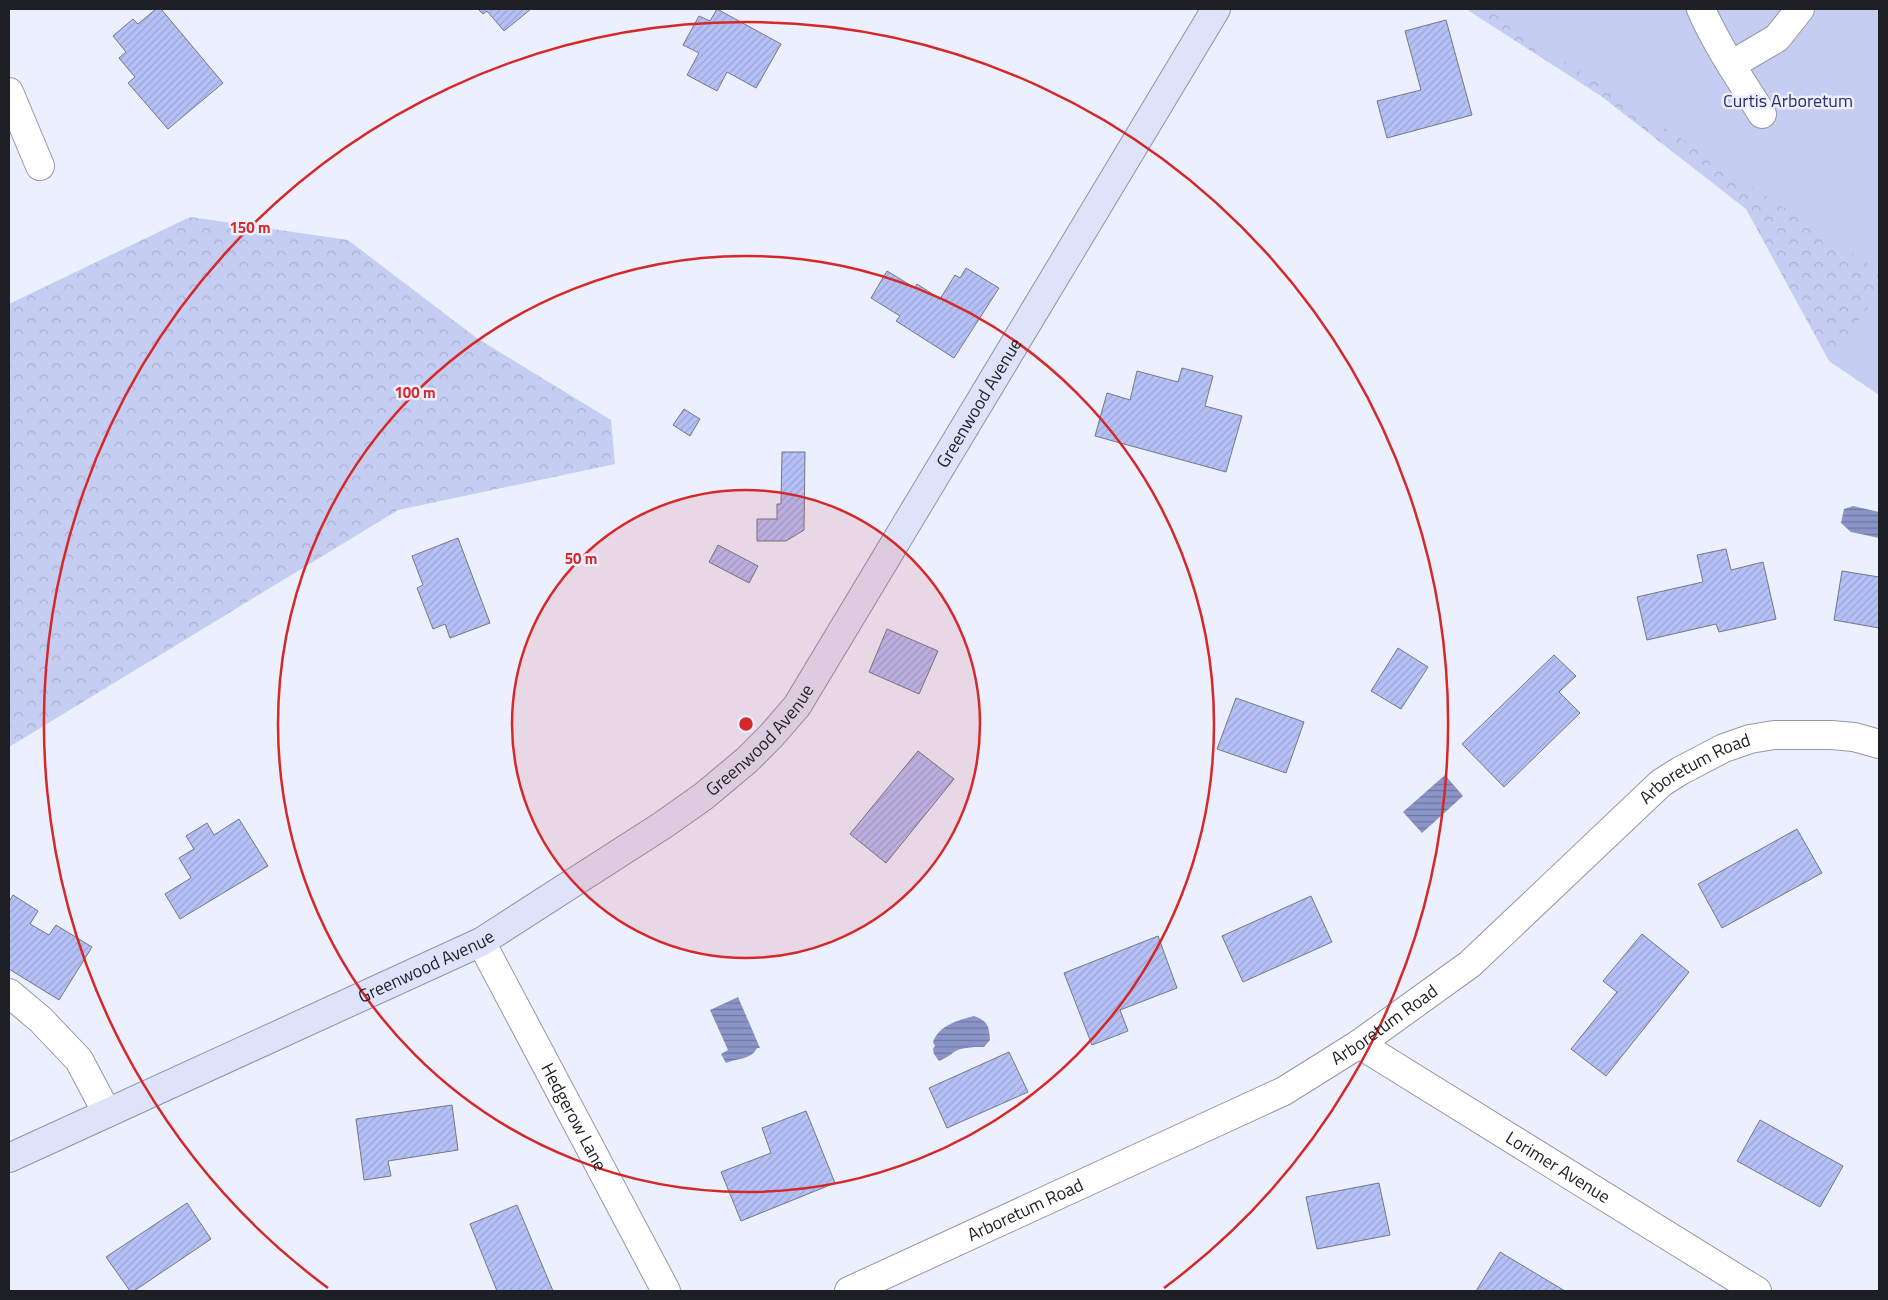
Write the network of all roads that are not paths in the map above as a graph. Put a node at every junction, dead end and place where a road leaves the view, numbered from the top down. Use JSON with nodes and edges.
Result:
{"nodes":[{"id":1,"x":1216,"y":9,"type":"edge"},
{"id":2,"x":1701,"y":9,"type":"edge"},
{"id":3,"x":1800,"y":9,"type":"edge"},
{"id":4,"x":1731,"y":65,"type":"junction"},
{"id":5,"x":9,"y":92,"type":"edge"},
{"id":6,"x":1762,"y":114,"type":"dead end"},
{"id":7,"x":40,"y":166,"type":"dead end"},
{"id":8,"x":1879,"y":744,"type":"edge"},
{"id":9,"x":481,"y":942,"type":"junction"},
{"id":10,"x":9,"y":993,"type":"edge"},
{"id":11,"x":1359,"y":1044,"type":"junction"},
{"id":12,"x":107,"y":1113,"type":"junction"},
{"id":13,"x":9,"y":1158,"type":"edge"},
{"id":14,"x":666,"y":1291,"type":"edge"},
{"id":15,"x":849,"y":1291,"type":"edge"},
{"id":16,"x":1757,"y":1291,"type":"edge"}],
"edges":[{"from":1,"to":9,"type":"main road","name":"Greenwood Avenue"},
{"from":2,"to":4,"type":"street"},
{"from":3,"to":4,"type":"street"},
{"from":4,"to":6,"type":"street"},
{"from":5,"to":7,"type":"street"},
{"from":8,"to":11,"type":"street","name":"Arboretum Road"},
{"from":9,"to":12,"type":"main road","name":"Greenwood Avenue"},
{"from":9,"to":14,"type":"street","name":"Hedgerow Lane"},
{"from":10,"to":12,"type":"street"},
{"from":11,"to":15,"type":"street","name":"Arboretum Road"},
{"from":11,"to":16,"type":"street","name":"Lorimer Avenue"},
{"from":12,"to":13,"type":"main road","name":"Greenwood Avenue"}]}
